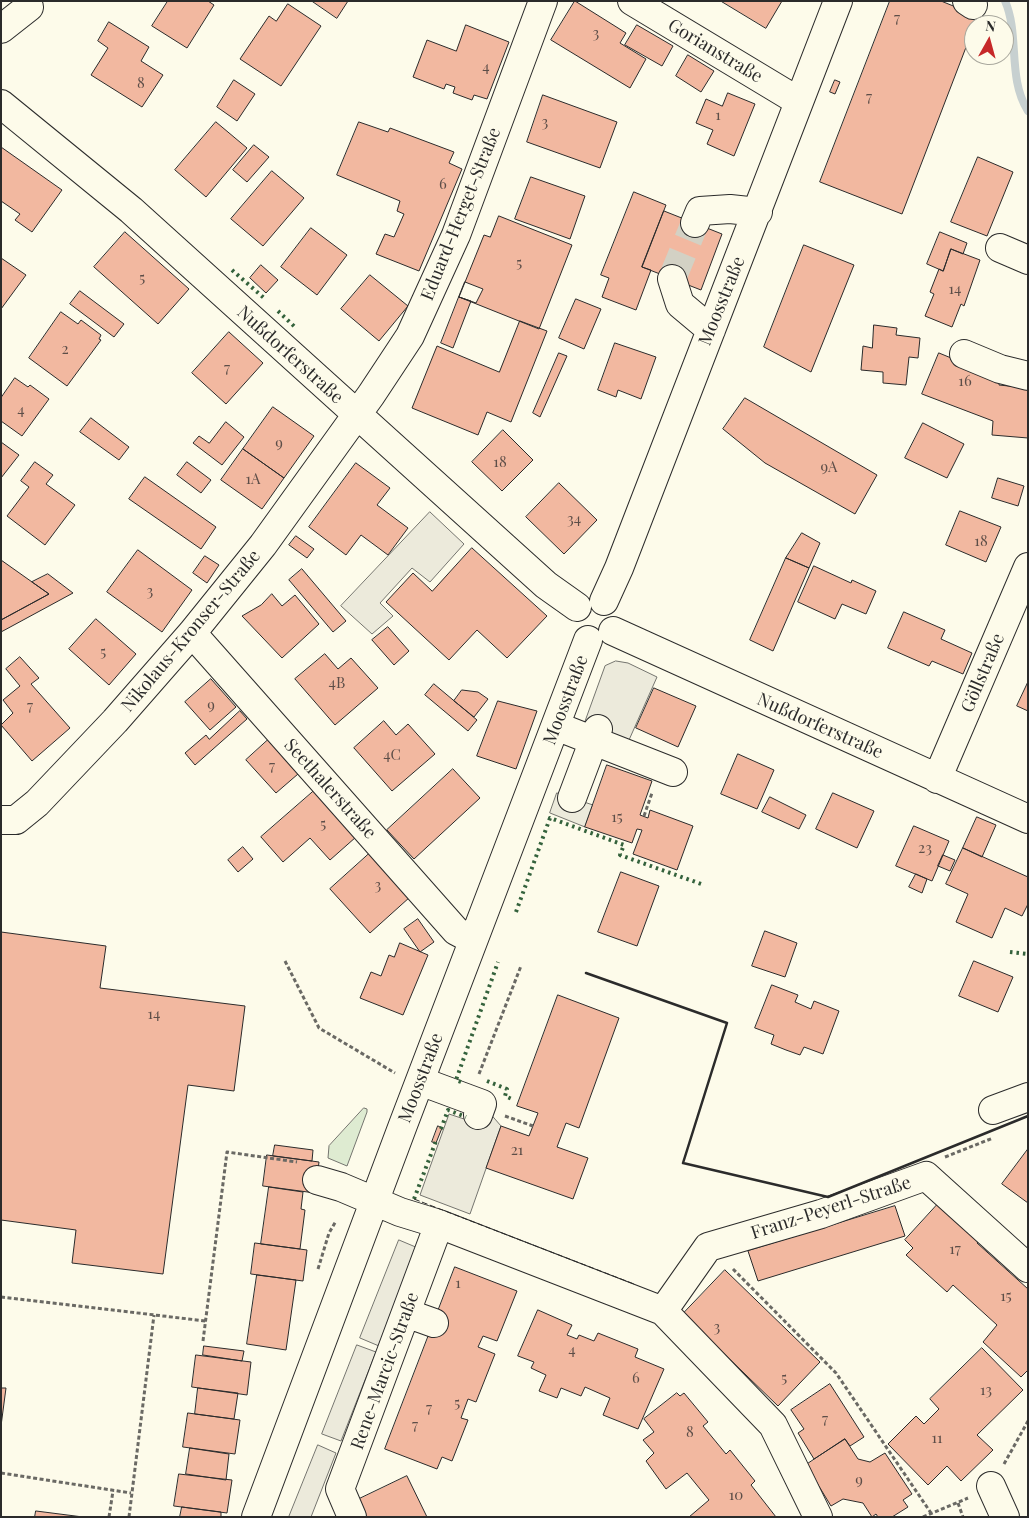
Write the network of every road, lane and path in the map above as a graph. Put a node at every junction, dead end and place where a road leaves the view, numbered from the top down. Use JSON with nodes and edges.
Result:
{"nodes":[{"id":1,"x":543,"y":1,"type":"edge"},
{"id":2,"x":632,"y":1,"type":"edge"},
{"id":3,"x":838,"y":1,"type":"edge"},
{"id":4,"x":29,"y":7,"type":"dead end"},
{"id":5,"x":1,"y":29,"type":"edge"},
{"id":6,"x":798,"y":101,"type":"junction"},
{"id":7,"x":1,"y":104,"type":"edge"},
{"id":8,"x":758,"y":212,"type":"junction"},
{"id":9,"x":695,"y":223,"type":"tunnel mouth"},
{"id":10,"x":1000,"y":248,"type":"dead end"},
{"id":11,"x":1028,"y":260,"type":"edge"},
{"id":12,"x":672,"y":279,"type":"tunnel mouth"},
{"id":13,"x":711,"y":330,"type":"junction"},
{"id":14,"x":964,"y":354,"type":"dead end"},
{"id":15,"x":1028,"y":376,"type":"edge"},
{"id":16,"x":357,"y":416,"type":"junction"},
{"id":17,"x":1028,"y":567,"type":"edge"},
{"id":18,"x":604,"y":601,"type":"junction"},
{"id":19,"x":577,"y":607,"type":"junction"},
{"id":20,"x":613,"y":631,"type":"junction"},
{"id":21,"x":192,"y":633,"type":"junction"},
{"id":22,"x":588,"y":640,"type":"junction"},
{"id":23,"x":556,"y":726,"type":"junction"},
{"id":24,"x":596,"y":735,"type":"junction"},
{"id":25,"x":673,"y":772,"type":"dead end"},
{"id":26,"x":937,"y":779,"type":"junction"},
{"id":27,"x":572,"y":798,"type":"dead end"},
{"id":28,"x":1028,"y":819,"type":"edge"},
{"id":29,"x":1,"y":820,"type":"edge"},
{"id":30,"x":473,"y":940,"type":"junction"},
{"id":31,"x":285,"y":961,"type":"dead end"},
{"id":32,"x":521,"y":966,"type":"dead end"},
{"id":33,"x":420,"y":1081,"type":"junction"},
{"id":34,"x":1028,"y":1097,"type":"edge"},
{"id":35,"x":480,"y":1110,"type":"joint"},
{"id":36,"x":997,"y":1122,"type":"joint"},
{"id":37,"x":309,"y":1171,"type":"joint"},
{"id":38,"x":926,"y":1176,"type":"junction"},
{"id":39,"x":374,"y":1201,"type":"junction"},
{"id":40,"x":439,"y":1224,"type":"junction"},
{"id":41,"x":708,"y":1247,"type":"junction"},
{"id":42,"x":1028,"y":1268,"type":"edge"},
{"id":43,"x":1,"y":1298,"type":"edge"},
{"id":44,"x":664,"y":1311,"type":"junction"},
{"id":45,"x":406,"y":1313,"type":"junction"},
{"id":46,"x":154,"y":1315,"type":"junction"},
{"id":47,"x":206,"y":1321,"type":"junction"},
{"id":48,"x":434,"y":1323,"type":"dead end"},
{"id":49,"x":203,"y":1341,"type":"dead end"},
{"id":50,"x":1,"y":1473,"type":"edge"},
{"id":51,"x":991,"y":1486,"type":"dead end"},
{"id":52,"x":340,"y":1489,"type":"junction"},
{"id":53,"x":113,"y":1491,"type":"junction"},
{"id":54,"x":132,"y":1494,"type":"junction"},
{"id":55,"x":958,"y":1503,"type":"dead end"},
{"id":56,"x":931,"y":1513,"type":"dead end"},
{"id":57,"x":110,"y":1517,"type":"edge"},
{"id":58,"x":129,"y":1517,"type":"edge"},
{"id":59,"x":256,"y":1517,"type":"edge"},
{"id":60,"x":329,"y":1517,"type":"edge"},
{"id":61,"x":352,"y":1517,"type":"edge"},
{"id":62,"x":818,"y":1517,"type":"edge"},
{"id":63,"x":963,"y":1517,"type":"edge"},
{"id":64,"x":1005,"y":1517,"type":"edge"}],
"edges":[{"from":1,"to":16,"type":"street","name":"Eduard-Herget-Straße"},
{"from":2,"to":6,"type":"street","name":"Gorianstraße"},
{"from":3,"to":6,"type":"street","name":"Moosstraße"},
{"from":4,"to":5,"type":"street"},
{"from":6,"to":8,"type":"street","name":"Moosstraße"},
{"from":7,"to":16,"type":"street","name":"Nußdorferstraße"},
{"from":8,"to":9,"type":"street"},
{"from":8,"to":13,"type":"street","name":"Moosstraße"},
{"from":10,"to":11,"type":"street"},
{"from":12,"to":13,"type":"street"},
{"from":13,"to":18,"type":"street","name":"Moosstraße"},
{"from":14,"to":15,"type":"street"},
{"from":16,"to":19,"type":"street","name":"Nußdorferstraße"},
{"from":16,"to":21,"type":"street","name":"Nikolaus-Kronser-Straße"},
{"from":17,"to":26,"type":"street","name":"Göllstraße"},
{"from":18,"to":19,"type":"street"},
{"from":18,"to":20,"type":"street"},
{"from":19,"to":22,"type":"street","name":"Moosstraße"},
{"from":20,"to":22,"type":"street","name":"Moosstraße"},
{"from":20,"to":26,"type":"street","name":"Nußdorferstraße"},
{"from":21,"to":29,"type":"street","name":"Nikolaus-Kronser-Straße"},
{"from":21,"to":30,"type":"street","name":"Seethalerstraße"},
{"from":22,"to":23,"type":"street","name":"Moosstraße"},
{"from":23,"to":24,"type":"street"},
{"from":23,"to":30,"type":"street","name":"Moosstraße"},
{"from":24,"to":25,"type":"street"},
{"from":24,"to":27,"type":"street"},
{"from":26,"to":28,"type":"street","name":"Nußdorferstraße"},
{"from":30,"to":33,"type":"street","name":"Moosstraße"},
{"from":31,"to":33,"type":"path"},
{"from":32,"to":35,"type":"path"},
{"from":33,"to":35,"type":"street"},
{"from":33,"to":39,"type":"street","name":"Moosstraße"},
{"from":34,"to":36,"type":"street"},
{"from":36,"to":38,"type":"path"},
{"from":37,"to":39,"type":"street"},
{"from":37,"to":47,"type":"path"},
{"from":38,"to":41,"type":"street","name":"Franz-Peyerl-Straße"},
{"from":38,"to":42,"type":"street","name":"Franz-Peyerl-Straße"},
{"from":39,"to":40,"type":"street"},
{"from":39,"to":59,"type":"street","name":"Moosstraße"},
{"from":40,"to":44,"type":"street"},
{"from":40,"to":45,"type":"street","name":"Rene-Marcic-Straße"},
{"from":41,"to":44,"type":"street"},
{"from":41,"to":56,"type":"path"},
{"from":43,"to":46,"type":"path"},
{"from":44,"to":62,"type":"street"},
{"from":45,"to":48,"type":"street"},
{"from":45,"to":52,"type":"street","name":"Rene-Marcic-Straße"},
{"from":46,"to":47,"type":"path"},
{"from":46,"to":54,"type":"path"},
{"from":47,"to":49,"type":"path"},
{"from":50,"to":53,"type":"path"},
{"from":51,"to":64,"type":"street"},
{"from":52,"to":60,"type":"street","name":"Rene-Marcic-Straße"},
{"from":52,"to":61,"type":"street"},
{"from":53,"to":54,"type":"path"},
{"from":53,"to":57,"type":"path"},
{"from":54,"to":58,"type":"path"},
{"from":55,"to":63,"type":"path"}]}
